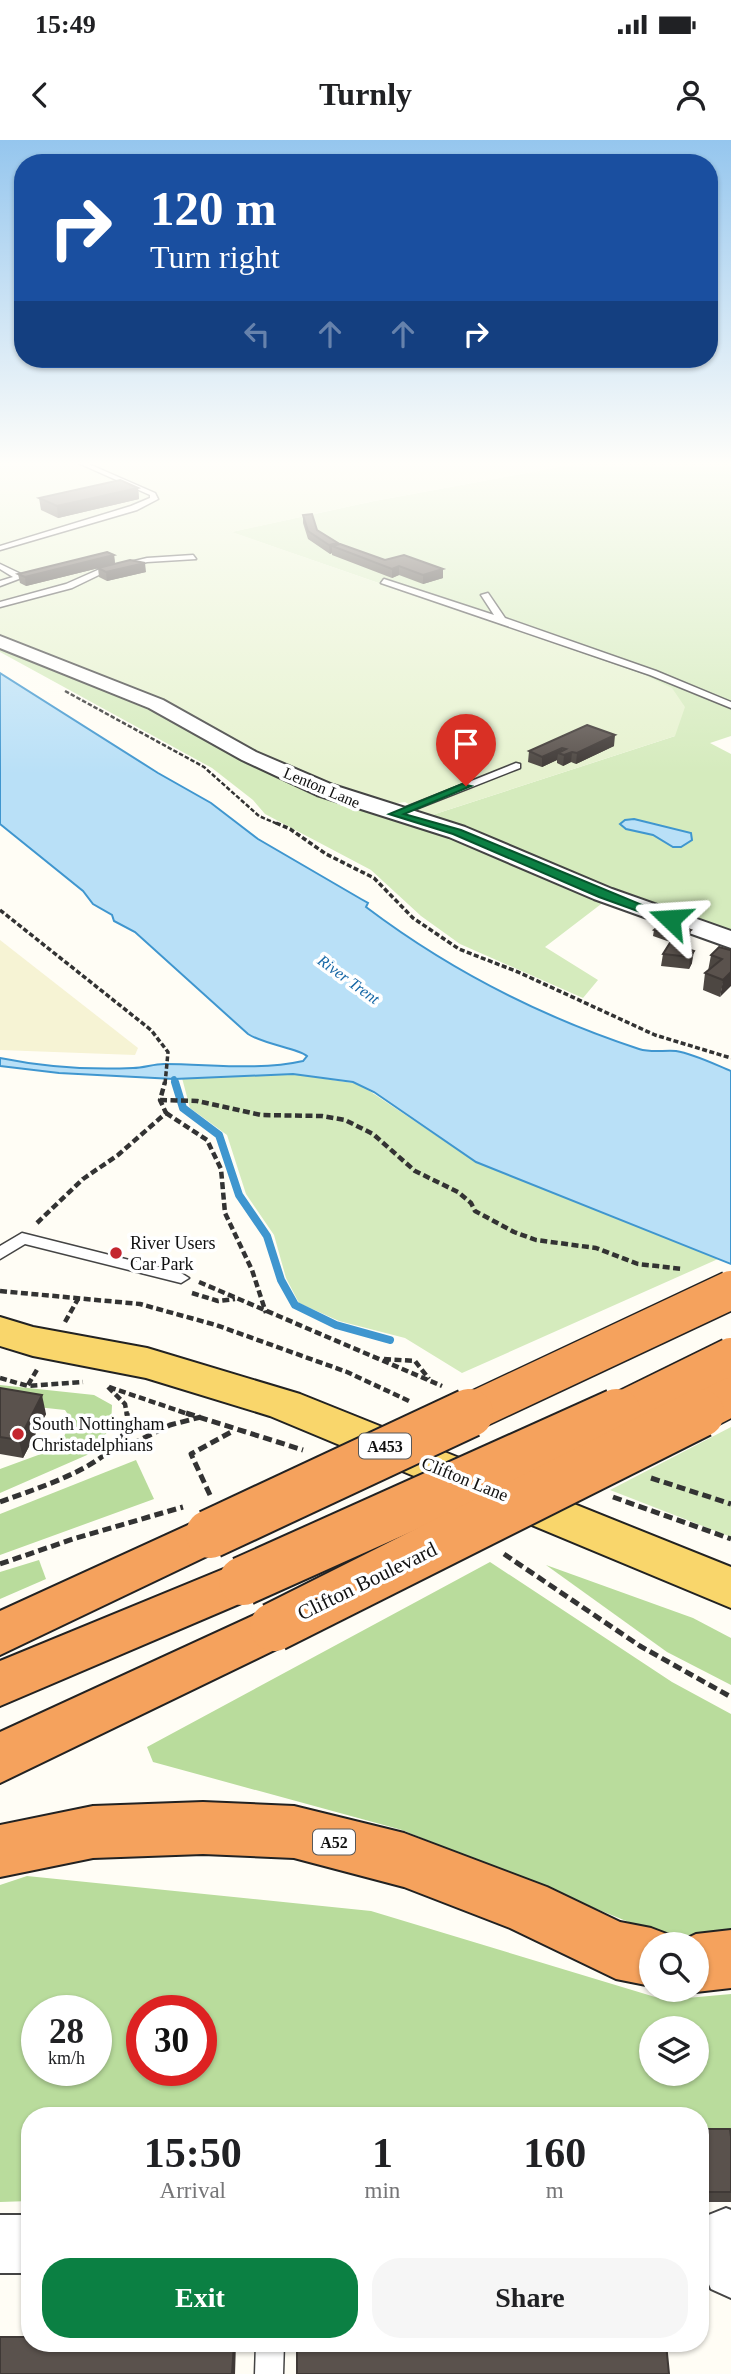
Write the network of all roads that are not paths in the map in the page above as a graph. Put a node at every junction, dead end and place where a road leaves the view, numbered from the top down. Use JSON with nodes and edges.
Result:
{"nodes":[{"id":1,"x":0,"y":566,"type":"edge"},
{"id":2,"x":121,"y":566,"type":"edge"},
{"id":3,"x":384,"y":581,"type":"edge"},
{"id":4,"x":0,"y":584,"type":"edge"},
{"id":5,"x":485,"y":595,"type":"dead end"},
{"id":6,"x":0,"y":605,"type":"edge"},
{"id":7,"x":502,"y":620,"type":"junction"},
{"id":8,"x":0,"y":642,"type":"edge"},
{"id":9,"x":731,"y":705,"type":"edge"},
{"id":10,"x":516,"y":766,"type":"dead end"},
{"id":11,"x":394,"y":814,"type":"junction"},
{"id":12,"x":731,"y":940,"type":"edge"},
{"id":13,"x":0,"y":1254,"type":"edge"},
{"id":14,"x":181,"y":1278,"type":"road end"},
{"id":15,"x":731,"y":1290,"type":"edge"},
{"id":16,"x":11,"y":1337,"type":"edge"},
{"id":17,"x":731,"y":1357,"type":"edge"},
{"id":18,"x":731,"y":1397,"type":"edge"},
{"id":19,"x":731,"y":1588,"type":"edge"},
{"id":20,"x":68,"y":1600,"type":"junction"},
{"id":21,"x":0,"y":1626,"type":"edge"},
{"id":22,"x":0,"y":1634,"type":"edge"},
{"id":23,"x":0,"y":1684,"type":"edge"},
{"id":24,"x":11,"y":1750,"type":"edge"},
{"id":25,"x":0,"y":1851,"type":"edge"},
{"id":26,"x":639,"y":1955,"type":"edge"},
{"id":27,"x":731,"y":1959,"type":"edge"},
{"id":28,"x":709,"y":1962,"type":"edge"},
{"id":29,"x":0,"y":2244,"type":"edge"},
{"id":30,"x":21,"y":2244,"type":"edge"},
{"id":31,"x":270,"y":2352,"type":"edge"},
{"id":32,"x":269,"y":2374,"type":"edge"}],
"edges":[{"from":1,"to":4,"type":"lane"},
{"from":2,"to":6,"type":"lane"},
{"from":3,"to":7,"type":"lane"},
{"from":5,"to":7,"type":"lane"},
{"from":7,"to":9,"type":"lane"},
{"from":8,"to":11,"type":"street","name":"Lenton Lane"},
{"from":10,"to":11,"type":"lane"},
{"from":11,"to":12,"type":"street","name":"Lenton Lane"},
{"from":13,"to":14,"type":"lane"},
{"from":15,"to":20,"type":"highway","bridge":true},
{"from":16,"to":19,"type":"main road","name":"Clifton Lane","number":"A453"},
{"from":17,"to":23,"type":"highway","bridge":true},
{"from":18,"to":24,"type":"highway","name":"Clifton Boulevard","bridge":true},
{"from":20,"to":21,"type":"highway"},
{"from":20,"to":22,"type":"highway"},
{"from":25,"to":26,"type":"highway","number":"A52"},
{"from":27,"to":28,"type":"highway"},
{"from":29,"to":30,"type":"street"},
{"from":31,"to":32,"type":"lane"}]}
